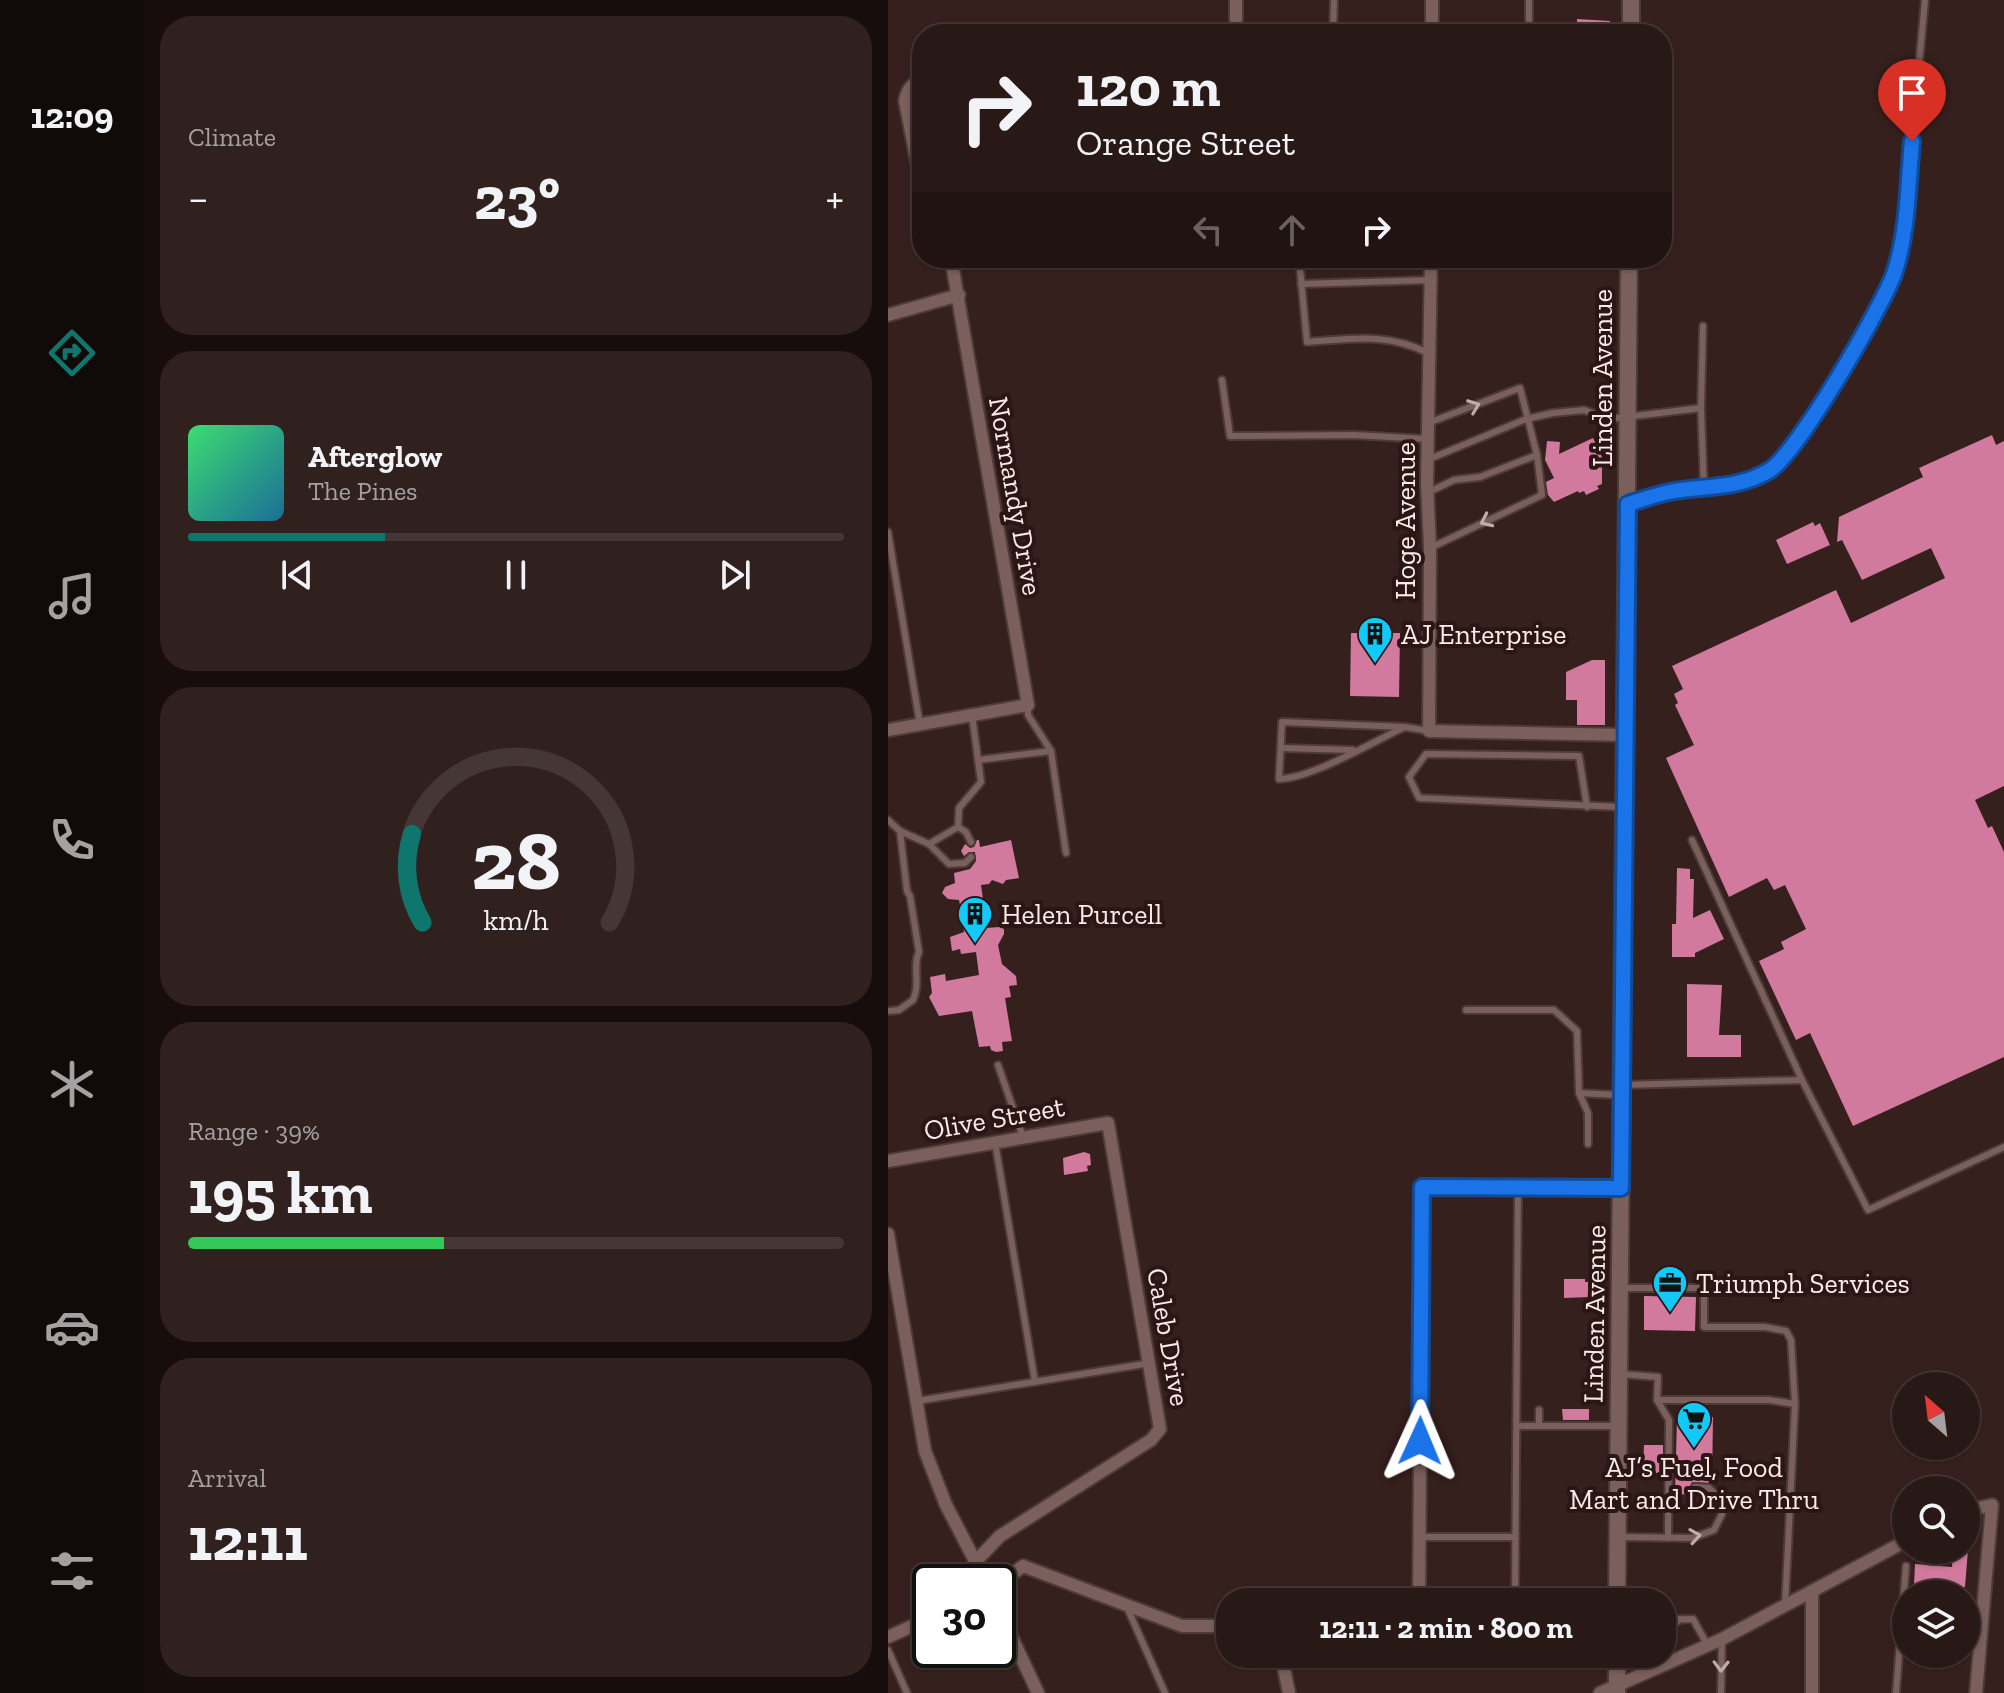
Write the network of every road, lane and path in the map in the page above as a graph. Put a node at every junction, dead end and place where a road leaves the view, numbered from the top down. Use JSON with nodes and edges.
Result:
{"nodes":[{"id":1,"x":1236,"y":0,"type":"edge"},
{"id":2,"x":1334,"y":0,"type":"edge"},
{"id":3,"x":1432,"y":0,"type":"edge"},
{"id":4,"x":1529,"y":0,"type":"edge"},
{"id":5,"x":1631,"y":0,"type":"edge"},
{"id":6,"x":1925,"y":0,"type":"edge"},
{"id":7,"x":1236,"y":24,"type":"edge"},
{"id":8,"x":1333,"y":24,"type":"edge"},
{"id":9,"x":1432,"y":24,"type":"edge"},
{"id":10,"x":1529,"y":24,"type":"edge"},
{"id":11,"x":1631,"y":24,"type":"edge"},
{"id":12,"x":912,"y":85,"type":"edge"},
{"id":13,"x":912,"y":136,"type":"edge"},
{"id":14,"x":953,"y":268,"type":"edge"},
{"id":15,"x":1300,"y":268,"type":"edge"},
{"id":16,"x":1431,"y":268,"type":"edge"},
{"id":17,"x":1629,"y":268,"type":"edge"},
{"id":18,"x":1432,"y":280,"type":"junction"},
{"id":19,"x":1301,"y":284,"type":"junction"},
{"id":20,"x":959,"y":295,"type":"junction"},
{"id":21,"x":888,"y":315,"type":"edge"},
{"id":22,"x":1703,"y":326,"type":"dead end"},
{"id":23,"x":1431,"y":354,"type":"junction"},
{"id":24,"x":1222,"y":380,"type":"dead end"},
{"id":25,"x":1701,"y":408,"type":"junction"},
{"id":26,"x":1628,"y":416,"type":"junction"},
{"id":27,"x":1526,"y":419,"type":"junction"},
{"id":28,"x":1428,"y":423,"type":"junction"},
{"id":29,"x":1428,"y":439,"type":"junction"},
{"id":30,"x":1537,"y":455,"type":"junction"},
{"id":31,"x":1427,"y":460,"type":"junction"},
{"id":32,"x":1704,"y":490,"type":"junction"},
{"id":33,"x":1429,"y":492,"type":"junction"},
{"id":34,"x":1628,"y":504,"type":"junction"},
{"id":35,"x":888,"y":532,"type":"edge"},
{"id":36,"x":1430,"y":548,"type":"junction"},
{"id":37,"x":1028,"y":705,"type":"junction"},
{"id":38,"x":972,"y":715,"type":"junction"},
{"id":39,"x":920,"y":725,"type":"junction"},
{"id":40,"x":1405,"y":727,"type":"junction"},
{"id":41,"x":888,"y":730,"type":"edge"},
{"id":42,"x":1429,"y":731,"type":"junction"},
{"id":43,"x":1625,"y":735,"type":"junction"},
{"id":44,"x":1281,"y":748,"type":"junction"},
{"id":45,"x":1356,"y":750,"type":"junction"},
{"id":46,"x":1051,"y":751,"type":"junction"},
{"id":47,"x":978,"y":760,"type":"junction"},
{"id":48,"x":1587,"y":807,"type":"junction"},
{"id":49,"x":1624,"y":807,"type":"junction"},
{"id":50,"x":888,"y":820,"type":"edge"},
{"id":51,"x":958,"y":827,"type":"junction"},
{"id":52,"x":900,"y":831,"type":"junction"},
{"id":53,"x":1692,"y":840,"type":"dead end"},
{"id":54,"x":971,"y":842,"type":"dead end"},
{"id":55,"x":929,"y":844,"type":"junction"},
{"id":56,"x":1066,"y":853,"type":"dead end"},
{"id":57,"x":971,"y":857,"type":"dead end"},
{"id":58,"x":1466,"y":1010,"type":"dead end"},
{"id":59,"x":888,"y":1011,"type":"edge"},
{"id":60,"x":998,"y":1065,"type":"dead end"},
{"id":61,"x":1802,"y":1080,"type":"junction"},
{"id":62,"x":1622,"y":1090,"type":"junction"},
{"id":63,"x":1579,"y":1093,"type":"junction"},
{"id":64,"x":1108,"y":1123,"type":"joint"},
{"id":65,"x":1023,"y":1137,"type":"junction"},
{"id":66,"x":995,"y":1142,"type":"junction"},
{"id":67,"x":1588,"y":1144,"type":"dead end"},
{"id":68,"x":2004,"y":1147,"type":"edge"},
{"id":69,"x":888,"y":1161,"type":"edge"},
{"id":70,"x":1518,"y":1188,"type":"junction"},
{"id":71,"x":1621,"y":1188,"type":"junction"},
{"id":72,"x":888,"y":1234,"type":"edge"},
{"id":73,"x":1620,"y":1288,"type":"junction"},
{"id":74,"x":1150,"y":1363,"type":"junction"},
{"id":75,"x":1619,"y":1374,"type":"junction"},
{"id":76,"x":1035,"y":1382,"type":"junction"},
{"id":77,"x":1657,"y":1400,"type":"junction"},
{"id":78,"x":917,"y":1401,"type":"junction"},
{"id":79,"x":1795,"y":1404,"type":"junction"},
{"id":80,"x":1539,"y":1410,"type":"dead end"},
{"id":81,"x":1517,"y":1426,"type":"junction"},
{"id":82,"x":1539,"y":1426,"type":"junction"},
{"id":83,"x":1619,"y":1426,"type":"junction"},
{"id":84,"x":1695,"y":1487,"type":"dead end"},
{"id":85,"x":1980,"y":1508,"type":"edge"},
{"id":86,"x":1419,"y":1537,"type":"junction"},
{"id":87,"x":1515,"y":1537,"type":"junction"},
{"id":88,"x":1618,"y":1537,"type":"junction"},
{"id":89,"x":1668,"y":1538,"type":"junction"},
{"id":90,"x":1892,"y":1549,"type":"edge"},
{"id":91,"x":975,"y":1562,"type":"joint"},
{"id":92,"x":1906,"y":1566,"type":"dead end"},
{"id":93,"x":1016,"y":1571,"type":"edge"},
{"id":94,"x":1419,"y":1588,"type":"edge"},
{"id":95,"x":1515,"y":1588,"type":"edge"},
{"id":96,"x":1617,"y":1588,"type":"edge"},
{"id":97,"x":1812,"y":1593,"type":"junction"},
{"id":98,"x":1126,"y":1604,"type":"junction"},
{"id":99,"x":1785,"y":1606,"type":"junction"},
{"id":100,"x":1676,"y":1619,"type":"edge"},
{"id":101,"x":1680,"y":1619,"type":"junction"},
{"id":102,"x":1676,"y":1622,"type":"edge"},
{"id":103,"x":912,"y":1626,"type":"edge"},
{"id":104,"x":1216,"y":1626,"type":"edge"},
{"id":105,"x":888,"y":1637,"type":"edge"},
{"id":106,"x":1722,"y":1639,"type":"junction"},
{"id":107,"x":1016,"y":1646,"type":"edge"},
{"id":108,"x":1708,"y":1646,"type":"junction"},
{"id":109,"x":888,"y":1650,"type":"edge"},
{"id":110,"x":1284,"y":1668,"type":"edge"},
{"id":111,"x":1617,"y":1668,"type":"edge"},
{"id":112,"x":1617,"y":1690,"type":"edge"},
{"id":113,"x":907,"y":1693,"type":"edge"},
{"id":114,"x":1038,"y":1693,"type":"edge"},
{"id":115,"x":1165,"y":1693,"type":"edge"},
{"id":116,"x":1289,"y":1693,"type":"edge"},
{"id":117,"x":1600,"y":1693,"type":"edge"},
{"id":118,"x":1721,"y":1693,"type":"edge"},
{"id":119,"x":1812,"y":1693,"type":"edge"},
{"id":120,"x":1896,"y":1693,"type":"edge"},
{"id":121,"x":1976,"y":1693,"type":"edge"}],
"edges":[{"from":1,"to":7,"type":"street"},
{"from":2,"to":8,"type":"lane"},
{"from":3,"to":9,"type":"street"},
{"from":4,"to":10,"type":"lane"},
{"from":5,"to":11,"type":"street"},
{"from":6,"to":32,"type":"lane"},
{"from":12,"to":13,"type":"street"},
{"from":14,"to":20,"type":"street","name":"Normandy Drive"},
{"from":15,"to":19,"type":"lane"},
{"from":16,"to":18,"type":"street","name":"Hoge Avenue"},
{"from":17,"to":26,"type":"street","name":"Linden Avenue"},
{"from":18,"to":19,"type":"lane"},
{"from":18,"to":23,"type":"street","name":"Hoge Avenue"},
{"from":19,"to":23,"type":"lane"},
{"from":20,"to":21,"type":"street"},
{"from":20,"to":37,"type":"street","name":"Normandy Drive"},
{"from":22,"to":25,"type":"lane"},
{"from":23,"to":28,"type":"street","name":"Hoge Avenue"},
{"from":24,"to":29,"type":"lane"},
{"from":25,"to":26,"type":"lane"},
{"from":25,"to":32,"type":"lane"},
{"from":26,"to":27,"type":"lane"},
{"from":26,"to":34,"type":"street","name":"Linden Avenue"},
{"from":28,"to":27,"type":"lane","one_way":true},
{"from":27,"to":30,"type":"lane"},
{"from":27,"to":31,"type":"lane"},
{"from":28,"to":29,"type":"street","name":"Hoge Avenue"},
{"from":29,"to":31,"type":"street","name":"Hoge Avenue"},
{"from":30,"to":33,"type":"lane"},
{"from":30,"to":36,"type":"lane","one_way":true},
{"from":31,"to":33,"type":"street","name":"Hoge Avenue"},
{"from":32,"to":34,"type":"lane"},
{"from":33,"to":36,"type":"street","name":"Hoge Avenue"},
{"from":34,"to":43,"type":"street","name":"Linden Avenue"},
{"from":35,"to":39,"type":"lane"},
{"from":36,"to":42,"type":"street","name":"Hoge Avenue"},
{"from":37,"to":38,"type":"street"},
{"from":37,"to":46,"type":"lane"},
{"from":38,"to":39,"type":"street"},
{"from":38,"to":47,"type":"lane"},
{"from":39,"to":41,"type":"street"},
{"from":40,"to":42,"type":"lane"},
{"from":40,"to":44,"type":"lane"},
{"from":40,"to":45,"type":"lane"},
{"from":42,"to":43,"type":"street"},
{"from":43,"to":49,"type":"street","name":"Linden Avenue"},
{"from":44,"to":45,"type":"lane"},
{"from":44,"to":45,"type":"lane"},
{"from":46,"to":47,"type":"lane"},
{"from":46,"to":56,"type":"lane"},
{"from":47,"to":51,"type":"lane"},
{"from":48,"to":48,"type":"lane"},
{"from":48,"to":49,"type":"lane"},
{"from":49,"to":62,"type":"street","name":"Linden Avenue"},
{"from":50,"to":52,"type":"lane"},
{"from":51,"to":54,"type":"lane"},
{"from":51,"to":55,"type":"lane"},
{"from":52,"to":55,"type":"lane"},
{"from":52,"to":59,"type":"lane"},
{"from":53,"to":61,"type":"lane"},
{"from":55,"to":57,"type":"lane"},
{"from":58,"to":63,"type":"lane"},
{"from":60,"to":65,"type":"lane"},
{"from":61,"to":62,"type":"lane"},
{"from":61,"to":68,"type":"lane"},
{"from":62,"to":63,"type":"lane"},
{"from":62,"to":71,"type":"street","name":"Linden Avenue"},
{"from":63,"to":67,"type":"lane"},
{"from":64,"to":65,"type":"street","name":"Olive Street"},
{"from":64,"to":74,"type":"street","name":"Caleb Drive"},
{"from":65,"to":66,"type":"street","name":"Olive Street"},
{"from":66,"to":69,"type":"street","name":"Olive Street"},
{"from":66,"to":76,"type":"lane"},
{"from":70,"to":71,"type":"street"},
{"from":70,"to":81,"type":"lane"},
{"from":70,"to":86,"type":"street"},
{"from":71,"to":73,"type":"street","name":"Linden Avenue"},
{"from":72,"to":78,"type":"street"},
{"from":73,"to":75,"type":"street","name":"Linden Avenue"},
{"from":73,"to":79,"type":"lane"},
{"from":74,"to":76,"type":"lane"},
{"from":74,"to":91,"type":"street","name":"Caleb Drive"},
{"from":75,"to":77,"type":"lane"},
{"from":75,"to":83,"type":"street","name":"Linden Avenue"},
{"from":76,"to":78,"type":"lane"},
{"from":77,"to":79,"type":"lane"},
{"from":77,"to":89,"type":"lane"},
{"from":78,"to":91,"type":"street"},
{"from":79,"to":99,"type":"lane"},
{"from":80,"to":82,"type":"lane"},
{"from":81,"to":82,"type":"lane"},
{"from":81,"to":87,"type":"lane"},
{"from":82,"to":83,"type":"lane"},
{"from":83,"to":88,"type":"street","name":"Linden Avenue"},
{"from":89,"to":84,"type":"lane","one_way":true},
{"from":85,"to":121,"type":"street"},
{"from":86,"to":87,"type":"lane"},
{"from":86,"to":94,"type":"street"},
{"from":87,"to":95,"type":"lane"},
{"from":88,"to":89,"type":"lane"},
{"from":88,"to":96,"type":"street","name":"Linden Avenue"},
{"from":90,"to":97,"type":"street"},
{"from":92,"to":120,"type":"lane"},
{"from":93,"to":98,"type":"street"},
{"from":97,"to":99,"type":"street"},
{"from":97,"to":119,"type":"street"},
{"from":98,"to":104,"type":"street"},
{"from":98,"to":115,"type":"lane"},
{"from":99,"to":106,"type":"street"},
{"from":100,"to":101,"type":"lane"},
{"from":101,"to":102,"type":"lane"},
{"from":101,"to":108,"type":"lane"},
{"from":103,"to":105,"type":"street"},
{"from":106,"to":108,"type":"street"},
{"from":106,"to":118,"type":"lane","one_way":true},
{"from":107,"to":114,"type":"street"},
{"from":108,"to":112,"type":"street"},
{"from":109,"to":113,"type":"lane"},
{"from":110,"to":116,"type":"street"},
{"from":111,"to":112,"type":"street"},
{"from":112,"to":117,"type":"street"}]}
